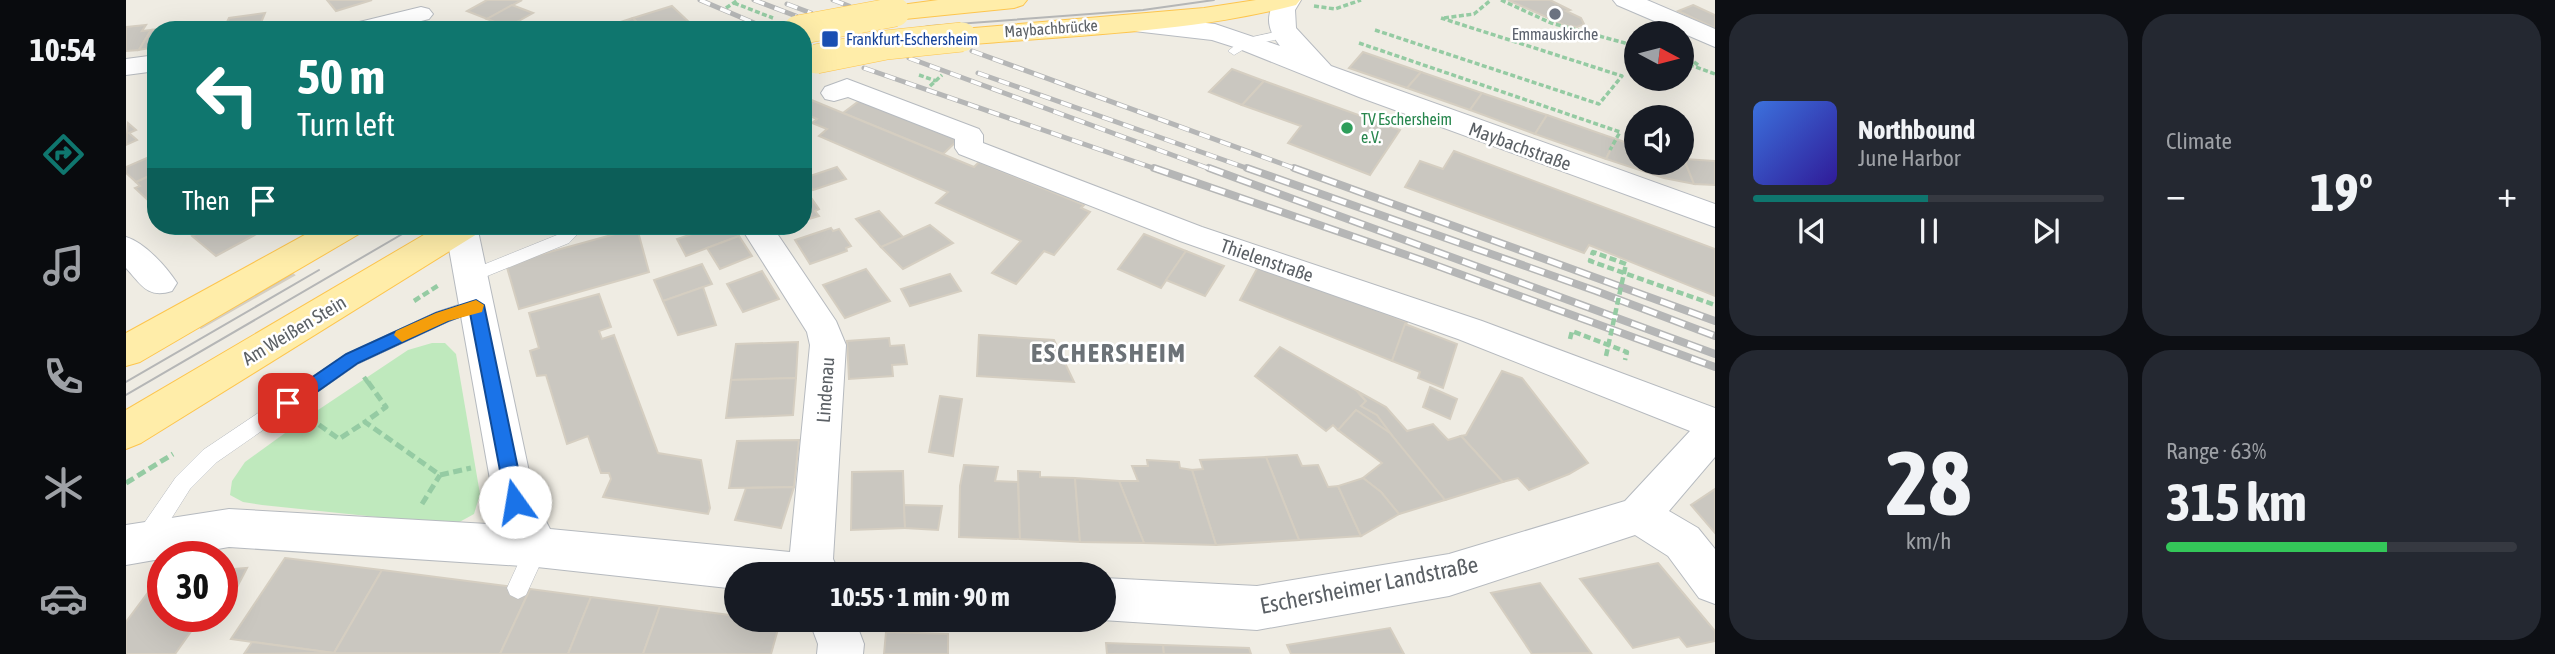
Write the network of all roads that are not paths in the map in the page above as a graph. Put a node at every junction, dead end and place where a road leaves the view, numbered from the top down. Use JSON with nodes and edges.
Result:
{"nodes":[{"id":1,"x":1014,"y":0,"type":"edge"},
{"id":2,"x":1288,"y":0,"type":"edge"},
{"id":3,"x":1626,"y":0,"type":"edge"},
{"id":4,"x":415,"y":7,"type":"edge"},
{"id":5,"x":379,"y":21,"type":"edge"},
{"id":6,"x":432,"y":21,"type":"edge"},
{"id":7,"x":1134,"y":23,"type":"junction"},
{"id":8,"x":812,"y":27,"type":"edge"},
{"id":9,"x":1284,"y":34,"type":"junction"},
{"id":10,"x":1715,"y":39,"type":"edge"},
{"id":11,"x":1241,"y":47,"type":"junction"},
{"id":12,"x":812,"y":61,"type":"edge"},
{"id":13,"x":147,"y":64,"type":"edge"},
{"id":14,"x":126,"y":67,"type":"edge"},
{"id":15,"x":1327,"y":73,"type":"junction"},
{"id":16,"x":834,"y":93,"type":"dead end"},
{"id":17,"x":1715,"y":216,"type":"edge"},
{"id":18,"x":331,"y":235,"type":"edge"},
{"id":19,"x":449,"y":235,"type":"edge"},
{"id":20,"x":463,"y":235,"type":"edge"},
{"id":21,"x":567,"y":235,"type":"edge"},
{"id":22,"x":763,"y":235,"type":"edge"},
{"id":23,"x":126,"y":248,"type":"edge"},
{"id":24,"x":160,"y":283,"type":"dead end"},
{"id":25,"x":472,"y":291,"type":"junction"},
{"id":26,"x":126,"y":351,"type":"edge"},
{"id":27,"x":1715,"y":424,"type":"edge"},
{"id":28,"x":1715,"y":430,"type":"edge"},
{"id":29,"x":126,"y":431,"type":"edge"},
{"id":30,"x":1639,"y":515,"type":"junction"},
{"id":31,"x":537,"y":547,"type":"junction"},
{"id":32,"x":133,"y":549,"type":"edge"},
{"id":33,"x":788,"y":562,"type":"edge"},
{"id":34,"x":724,"y":567,"type":"edge"},
{"id":35,"x":1715,"y":583,"type":"edge"},
{"id":36,"x":518,"y":588,"type":"dead end"},
{"id":37,"x":1116,"y":600,"type":"edge"}],
"edges":[{"from":1,"to":8,"type":"main road","name":"Maybachbrücke","bridge":true},
{"from":2,"to":7,"type":"main road","name":"Maybachbrücke"},
{"from":2,"to":9,"type":"street"},
{"from":3,"to":10,"type":"street"},
{"from":4,"to":5,"type":"street"},
{"from":4,"to":6,"type":"street"},
{"from":7,"to":11,"type":"street","name":"Maybachstraße"},
{"from":7,"to":12,"type":"main road","name":"Maybachbrücke","bridge":true},
{"from":9,"to":11,"type":"lane"},
{"from":9,"to":15,"type":"street","name":"Maybachstraße"},
{"from":11,"to":15,"type":"street","name":"Maybachstraße"},
{"from":13,"to":14,"type":"street"},
{"from":15,"to":17,"type":"street","name":"Maybachstraße"},
{"from":16,"to":27,"type":"street","name":"Thielenstraße"},
{"from":18,"to":26,"type":"main road"},
{"from":19,"to":29,"type":"main road","name":"Am Weißen Stein"},
{"from":20,"to":25,"type":"street","name":"Am Weißen Stein"},
{"from":21,"to":25,"type":"lane"},
{"from":22,"to":33,"type":"street","name":"Lindenau"},
{"from":23,"to":24,"type":"street"},
{"from":25,"to":31,"type":"street","name":"Am Weißen Stein"},
{"from":25,"to":32,"type":"lane"},
{"from":28,"to":30,"type":"street"},
{"from":30,"to":35,"type":"street"},
{"from":30,"to":37,"type":"street","name":"Eschersheimer Landstraße"},
{"from":31,"to":32,"type":"street"},
{"from":31,"to":34,"type":"street"},
{"from":31,"to":36,"type":"lane"}]}
